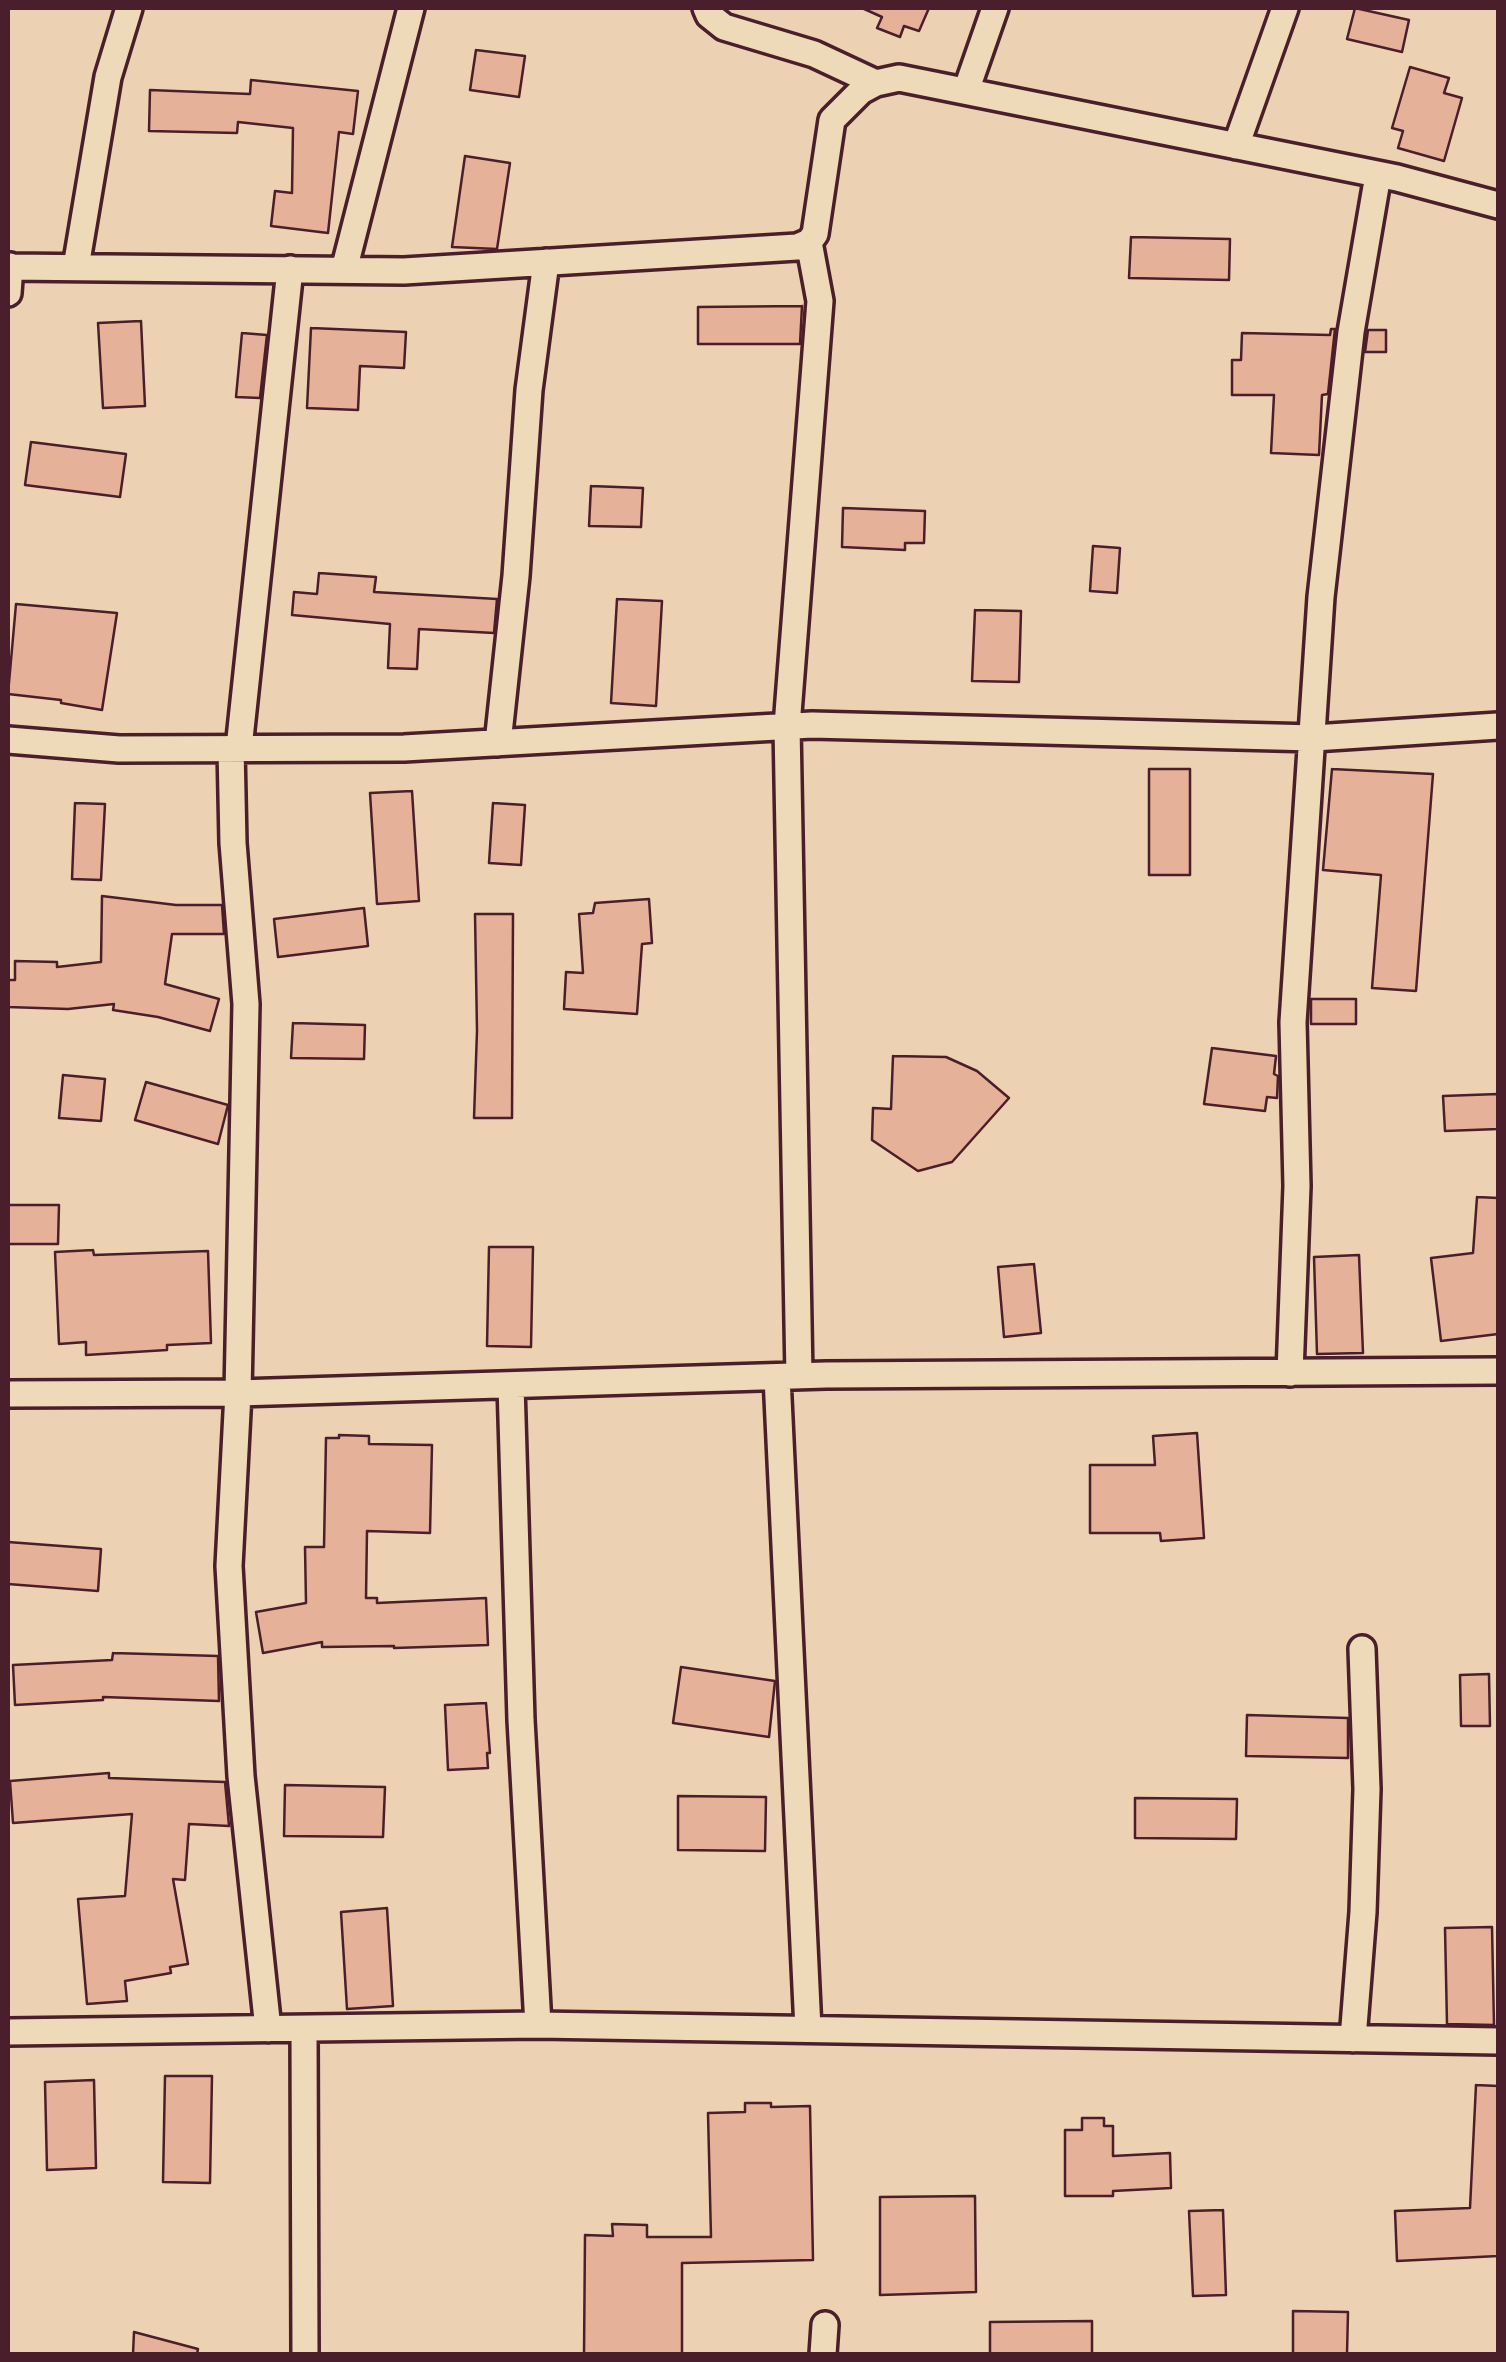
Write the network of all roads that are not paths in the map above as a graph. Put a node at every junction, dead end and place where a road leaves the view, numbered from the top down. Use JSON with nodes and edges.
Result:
{"nodes":[{"id":1,"x":129,"y":8,"type":"edge"},
{"id":2,"x":411,"y":8,"type":"edge"},
{"id":3,"x":706,"y":8,"type":"edge"},
{"id":4,"x":995,"y":8,"type":"edge"},
{"id":5,"x":1285,"y":8,"type":"edge"},
{"id":6,"x":876,"y":83,"type":"junction"},
{"id":7,"x":966,"y":92,"type":"junction"},
{"id":8,"x":1236,"y":146,"type":"junction"},
{"id":9,"x":1378,"y":174,"type":"junction"},
{"id":10,"x":1498,"y":205,"type":"edge"},
{"id":11,"x":809,"y":242,"type":"junction"},
{"id":12,"x":546,"y":262,"type":"junction"},
{"id":13,"x":9,"y":266,"type":"edge"},
{"id":14,"x":76,"y":267,"type":"junction"},
{"id":15,"x":290,"y":269,"type":"junction"},
{"id":16,"x":344,"y":270,"type":"junction"},
{"id":17,"x":8,"y":293,"type":"edge"},
{"id":18,"x":787,"y":726,"type":"junction"},
{"id":19,"x":1498,"y":726,"type":"edge"},
{"id":20,"x":1314,"y":738,"type":"junction"},
{"id":21,"x":8,"y":740,"type":"edge"},
{"id":22,"x":498,"y":743,"type":"junction"},
{"id":23,"x":235,"y":748,"type":"junction"},
{"id":24,"x":1498,"y":1371,"type":"edge"},
{"id":25,"x":1290,"y":1372,"type":"junction"},
{"id":26,"x":788,"y":1376,"type":"junction"},
{"id":27,"x":511,"y":1385,"type":"junction"},
{"id":28,"x":238,"y":1393,"type":"junction"},
{"id":29,"x":8,"y":1394,"type":"edge"},
{"id":30,"x":1362,"y":1649,"type":"dead end"},
{"id":31,"x":538,"y":2025,"type":"junction"},
{"id":32,"x":304,"y":2028,"type":"junction"},
{"id":33,"x":268,"y":2029,"type":"junction"},
{"id":34,"x":808,"y":2030,"type":"junction"},
{"id":35,"x":8,"y":2032,"type":"edge"},
{"id":36,"x":1353,"y":2038,"type":"junction"},
{"id":37,"x":1498,"y":2041,"type":"edge"},
{"id":38,"x":825,"y":2324,"type":"dead end"},
{"id":39,"x":306,"y":2354,"type":"edge"},
{"id":40,"x":823,"y":2354,"type":"edge"}],
"edges":[{"from":1,"to":14,"type":"street"},
{"from":2,"to":16,"type":"street"},
{"from":3,"to":6,"type":"street"},
{"from":4,"to":7,"type":"street"},
{"from":5,"to":8,"type":"street"},
{"from":6,"to":7,"type":"street"},
{"from":6,"to":11,"type":"street"},
{"from":7,"to":8,"type":"street"},
{"from":8,"to":9,"type":"street"},
{"from":9,"to":10,"type":"street"},
{"from":9,"to":20,"type":"street"},
{"from":11,"to":12,"type":"street"},
{"from":11,"to":18,"type":"street"},
{"from":12,"to":16,"type":"street"},
{"from":12,"to":22,"type":"street"},
{"from":13,"to":14,"type":"street"},
{"from":13,"to":17,"type":"street"},
{"from":14,"to":15,"type":"street"},
{"from":15,"to":16,"type":"street"},
{"from":15,"to":23,"type":"street"},
{"from":18,"to":20,"type":"street"},
{"from":18,"to":22,"type":"street"},
{"from":18,"to":26,"type":"street"},
{"from":19,"to":20,"type":"street"},
{"from":20,"to":25,"type":"street"},
{"from":21,"to":23,"type":"street"},
{"from":22,"to":23,"type":"street"},
{"from":23,"to":28,"type":"street"},
{"from":24,"to":25,"type":"street"},
{"from":25,"to":26,"type":"street"},
{"from":26,"to":27,"type":"street"},
{"from":26,"to":34,"type":"street"},
{"from":27,"to":28,"type":"street"},
{"from":27,"to":31,"type":"street"},
{"from":28,"to":29,"type":"street"},
{"from":28,"to":33,"type":"street"},
{"from":30,"to":36,"type":"street"},
{"from":31,"to":32,"type":"street"},
{"from":31,"to":34,"type":"street"},
{"from":32,"to":33,"type":"street"},
{"from":32,"to":39,"type":"street"},
{"from":33,"to":35,"type":"street"},
{"from":34,"to":36,"type":"street"},
{"from":36,"to":37,"type":"street"},
{"from":38,"to":40,"type":"street"}]}
